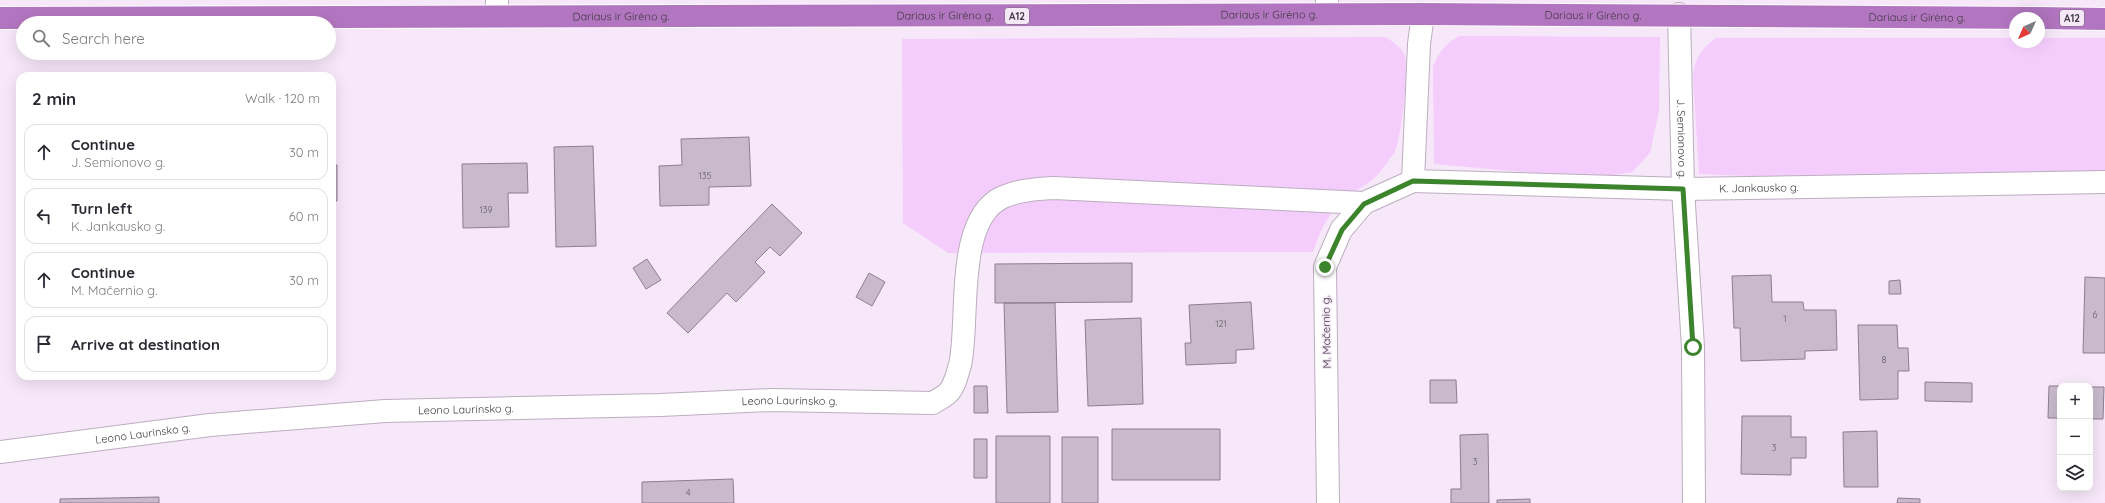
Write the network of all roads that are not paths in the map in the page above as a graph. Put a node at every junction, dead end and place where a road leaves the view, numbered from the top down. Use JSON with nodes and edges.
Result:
{"nodes":[{"id":1,"x":1327,"y":7,"type":"edge"},
{"id":2,"x":497,"y":8,"type":"edge"},
{"id":3,"x":1423,"y":14,"type":"junction"},
{"id":4,"x":1679,"y":14,"type":"junction"},
{"id":5,"x":99,"y":16,"type":"edge"},
{"id":6,"x":0,"y":18,"type":"edge"},
{"id":7,"x":16,"y":18,"type":"edge"},
{"id":8,"x":2009,"y":18,"type":"edge"},
{"id":9,"x":2045,"y":18,"type":"edge"},
{"id":10,"x":2105,"y":19,"type":"edge"},
{"id":11,"x":1413,"y":181,"type":"junction"},
{"id":12,"x":2105,"y":182,"type":"edge"},
{"id":13,"x":1683,"y":189,"type":"junction"},
{"id":14,"x":1364,"y":204,"type":"junction"},
{"id":15,"x":0,"y":452,"type":"edge"},
{"id":16,"x":1328,"y":503,"type":"edge"},
{"id":17,"x":1694,"y":503,"type":"edge"}],
"edges":[{"from":1,"to":2,"type":"highway","name":"Dariaus ir Girėno g.","number":"A12"},
{"from":1,"to":3,"type":"highway","name":"Dariaus ir Girėno g.","number":"A12"},
{"from":2,"to":5,"type":"highway","name":"Dariaus ir Girėno g.","number":"A12"},
{"from":3,"to":4,"type":"highway","name":"Dariaus ir Girėno g.","number":"A12"},
{"from":3,"to":11,"type":"street"},
{"from":4,"to":8,"type":"highway","name":"Dariaus ir Girėno g.","number":"A12"},
{"from":4,"to":13,"type":"street","name":"J. Semionovo g."},
{"from":6,"to":7,"type":"highway","name":"Dariaus ir Girėno g.","number":"A12"},
{"from":9,"to":10,"type":"highway","number":"A12"},
{"from":11,"to":13,"type":"street","name":"K. Jankausko g."},
{"from":11,"to":14,"type":"street","name":"M. Mačernio g."},
{"from":12,"to":13,"type":"street","name":"K. Jankausko g."},
{"from":13,"to":17,"type":"street","name":"J. Semionovo g."},
{"from":14,"to":15,"type":"street","name":"Leono Laurinsko g."},
{"from":14,"to":16,"type":"street","name":"M. Mačernio g."}]}
